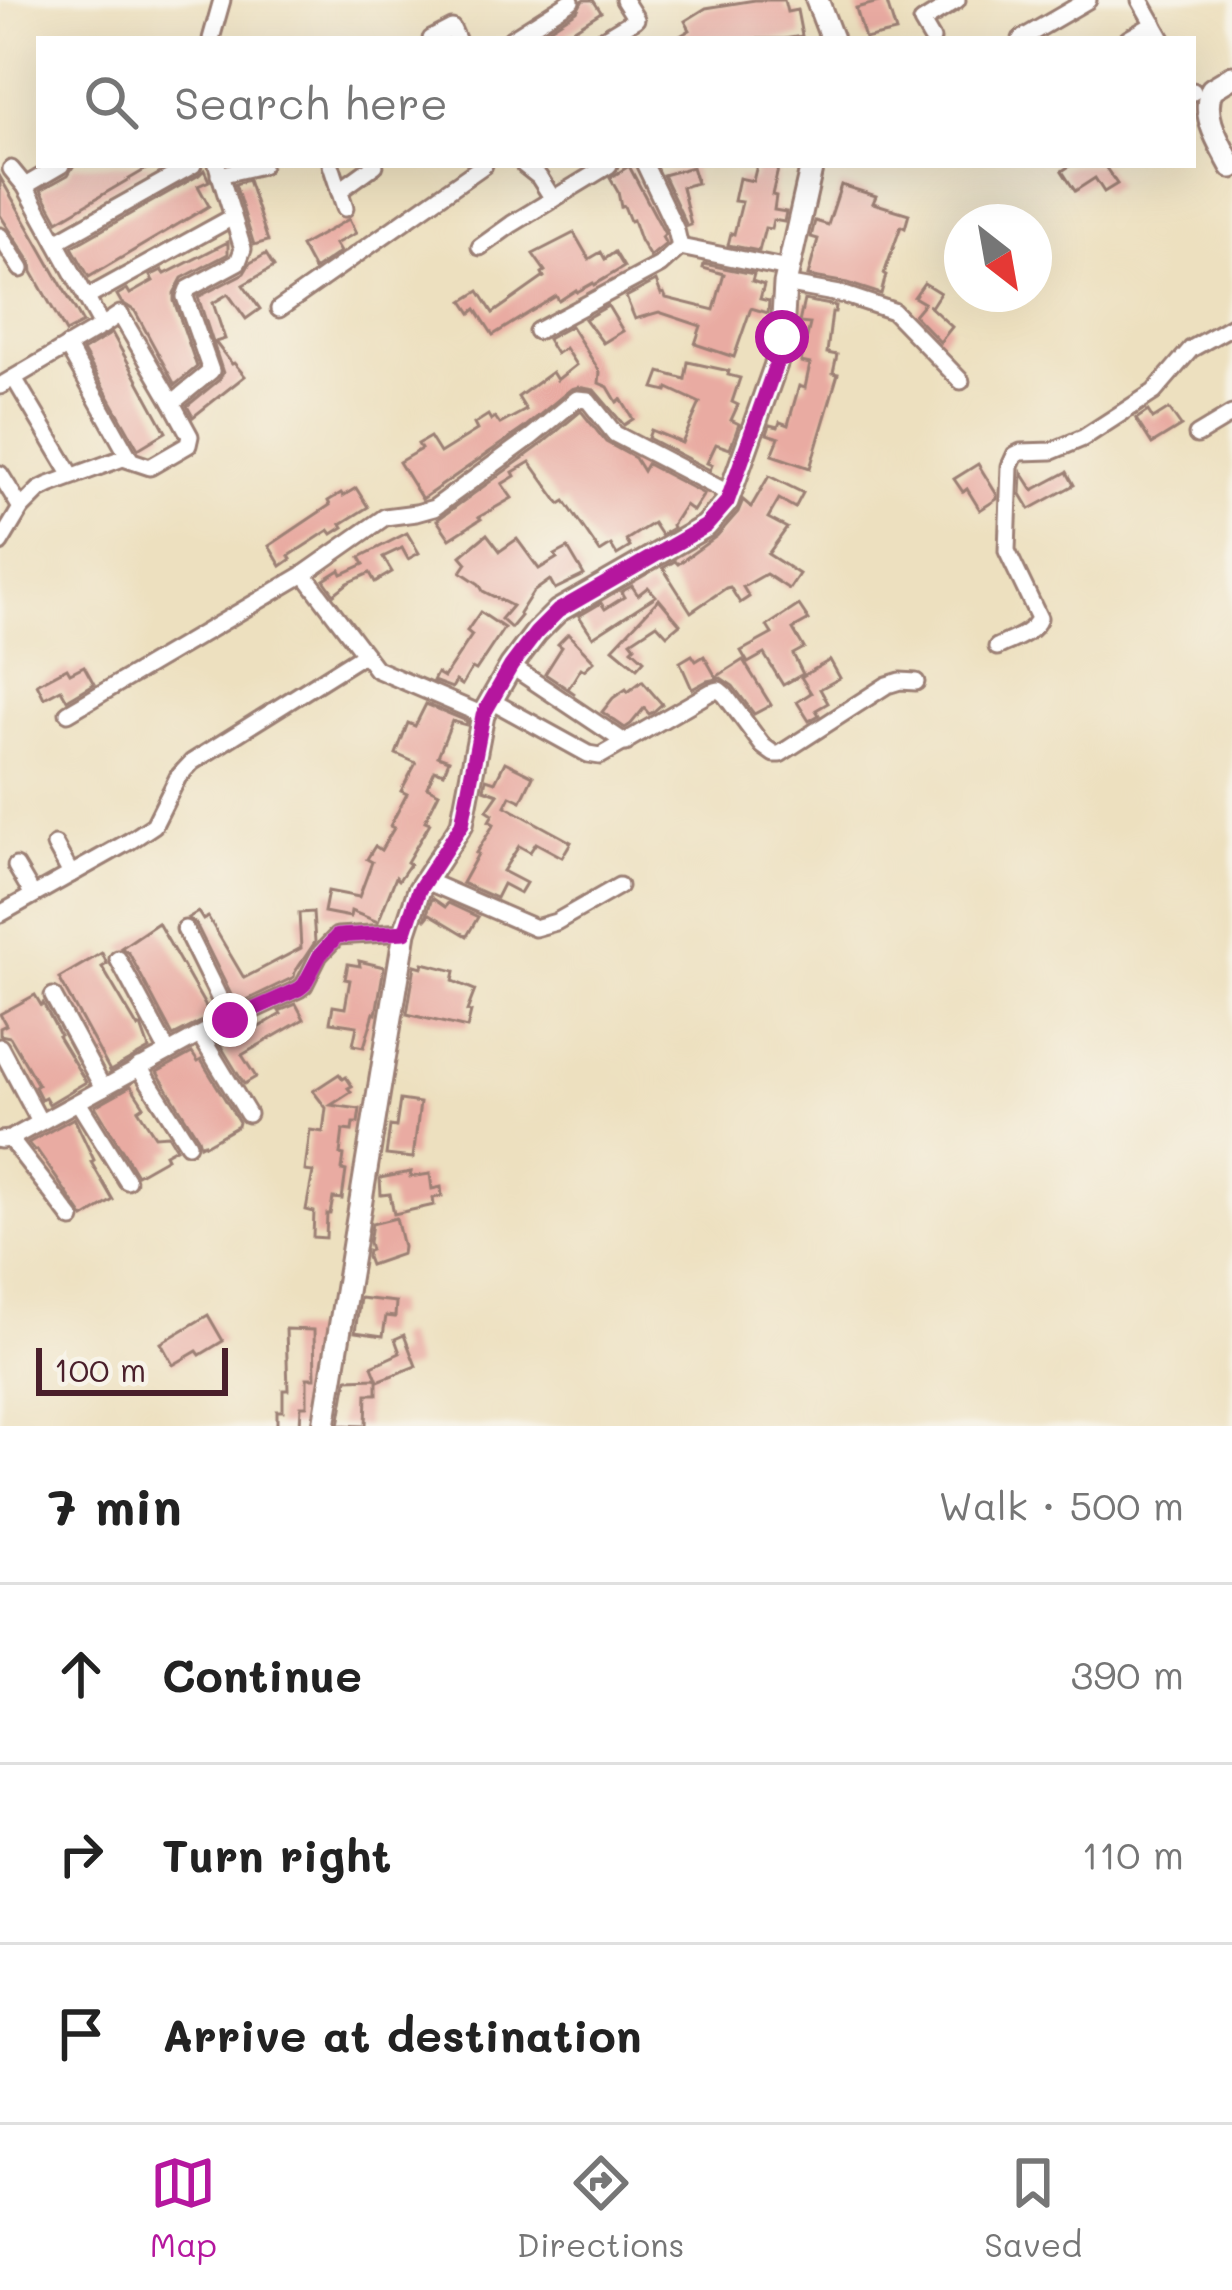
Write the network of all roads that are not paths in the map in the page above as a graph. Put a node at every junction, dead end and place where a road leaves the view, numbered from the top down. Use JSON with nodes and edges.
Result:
{"nodes":[{"id":1,"x":222,"y":0,"type":"edge"},
{"id":2,"x":624,"y":0,"type":"edge"},
{"id":3,"x":817,"y":0,"type":"edge"},
{"id":4,"x":957,"y":0,"type":"edge"},
{"id":5,"x":1088,"y":0,"type":"edge"},
{"id":6,"x":1140,"y":0,"type":"edge"},
{"id":7,"x":572,"y":1,"type":"edge"},
{"id":8,"x":1158,"y":32,"type":"edge"},
{"id":9,"x":212,"y":36,"type":"edge"},
{"id":10,"x":516,"y":36,"type":"edge"},
{"id":11,"x":608,"y":36,"type":"edge"},
{"id":12,"x":831,"y":36,"type":"edge"},
{"id":13,"x":930,"y":36,"type":"edge"},
{"id":14,"x":1026,"y":36,"type":"edge"},
{"id":15,"x":1232,"y":77,"type":"edge"},
{"id":16,"x":1197,"y":93,"type":"edge"},
{"id":17,"x":1231,"y":162,"type":"edge"},
{"id":18,"x":56,"y":168,"type":"edge"},
{"id":19,"x":189,"y":168,"type":"edge"},
{"id":20,"x":332,"y":168,"type":"edge"},
{"id":21,"x":371,"y":168,"type":"edge"},
{"id":22,"x":480,"y":168,"type":"edge"},
{"id":23,"x":528,"y":168,"type":"edge"},
{"id":24,"x":604,"y":168,"type":"edge"},
{"id":25,"x":646,"y":168,"type":"edge"},
{"id":26,"x":811,"y":168,"type":"edge"},
{"id":27,"x":11,"y":169,"type":"dead end"},
{"id":28,"x":218,"y":170,"type":"edge"},
{"id":29,"x":25,"y":186,"type":"junction"},
{"id":30,"x":339,"y":191,"type":"junction"},
{"id":31,"x":553,"y":199,"type":"junction"},
{"id":32,"x":345,"y":208,"type":"dead end"},
{"id":33,"x":232,"y":218,"type":"junction"},
{"id":34,"x":0,"y":236,"type":"edge"},
{"id":35,"x":56,"y":242,"type":"junction"},
{"id":36,"x":480,"y":247,"type":"dead end"},
{"id":37,"x":680,"y":247,"type":"junction"},
{"id":38,"x":21,"y":269,"type":"dead end"},
{"id":39,"x":786,"y":277,"type":"junction"},
{"id":40,"x":106,"y":286,"type":"junction"},
{"id":41,"x":86,"y":298,"type":"junction"},
{"id":42,"x":279,"y":309,"type":"dead end"},
{"id":43,"x":120,"y":314,"type":"junction"},
{"id":44,"x":102,"y":326,"type":"junction"},
{"id":45,"x":1232,"y":326,"type":"edge"},
{"id":46,"x":537,"y":331,"type":"dead end"},
{"id":47,"x":68,"y":346,"type":"junction"},
{"id":48,"x":961,"y":381,"type":"dead end"},
{"id":49,"x":7,"y":382,"type":"edge"},
{"id":50,"x":172,"y":403,"type":"junction"},
{"id":51,"x":1232,"y":414,"type":"edge"},
{"id":52,"x":1197,"y":435,"type":"dead end"},
{"id":53,"x":130,"y":459,"type":"junction"},
{"id":54,"x":0,"y":474,"type":"edge"},
{"id":55,"x":72,"y":476,"type":"junction"},
{"id":56,"x":730,"y":494,"type":"junction"},
{"id":57,"x":21,"y":508,"type":"junction"},
{"id":58,"x":0,"y":542,"type":"edge"},
{"id":59,"x":304,"y":574,"type":"junction"},
{"id":60,"x":997,"y":647,"type":"dead end"},
{"id":61,"x":364,"y":654,"type":"junction"},
{"id":62,"x":511,"y":666,"type":"junction"},
{"id":63,"x":916,"y":682,"type":"dead end"},
{"id":64,"x":487,"y":707,"type":"junction"},
{"id":65,"x":68,"y":713,"type":"dead end"},
{"id":66,"x":626,"y":743,"type":"junction"},
{"id":67,"x":55,"y":845,"type":"dead end"},
{"id":68,"x":16,"y":866,"type":"dead end"},
{"id":69,"x":71,"y":874,"type":"junction"},
{"id":70,"x":424,"y":880,"type":"junction"},
{"id":71,"x":619,"y":886,"type":"dead end"},
{"id":72,"x":33,"y":895,"type":"junction"},
{"id":73,"x":0,"y":914,"type":"edge"},
{"id":74,"x":185,"y":929,"type":"dead end"},
{"id":75,"x":405,"y":932,"type":"junction"},
{"id":76,"x":118,"y":959,"type":"dead end"},
{"id":77,"x":53,"y":996,"type":"dead end"},
{"id":78,"x":230,"y":1020,"type":"junction"},
{"id":79,"x":200,"y":1035,"type":"junction"},
{"id":80,"x":0,"y":1047,"type":"edge"},
{"id":81,"x":168,"y":1052,"type":"junction"},
{"id":82,"x":140,"y":1067,"type":"junction"},
{"id":83,"x":103,"y":1088,"type":"junction"},
{"id":84,"x":78,"y":1102,"type":"junction"},
{"id":85,"x":248,"y":1114,"type":"dead end"},
{"id":86,"x":40,"y":1122,"type":"junction"},
{"id":87,"x":5,"y":1139,"type":"edge"},
{"id":88,"x":188,"y":1144,"type":"dead end"},
{"id":89,"x":127,"y":1181,"type":"dead end"},
{"id":90,"x":72,"y":1219,"type":"dead end"},
{"id":91,"x":324,"y":1426,"type":"edge"}],
"edges":[{"from":1,"to":9,"type":"street"},
{"from":2,"to":11,"type":"street"},
{"from":3,"to":12,"type":"main road"},
{"from":4,"to":13,"type":"street"},
{"from":5,"to":14,"type":"street"},
{"from":6,"to":8,"type":"street"},
{"from":7,"to":10,"type":"street"},
{"from":15,"to":16,"type":"main road"},
{"from":16,"to":17,"type":"main road"},
{"from":18,"to":29,"type":"street"},
{"from":19,"to":35,"type":"street"},
{"from":20,"to":30,"type":"street"},
{"from":21,"to":30,"type":"street"},
{"from":22,"to":42,"type":"street"},
{"from":23,"to":31,"type":"street"},
{"from":24,"to":31,"type":"street"},
{"from":25,"to":37,"type":"street"},
{"from":26,"to":39,"type":"main road"},
{"from":27,"to":29,"type":"street"},
{"from":28,"to":33,"type":"street"},
{"from":29,"to":35,"type":"street"},
{"from":30,"to":32,"type":"street"},
{"from":31,"to":36,"type":"street"},
{"from":33,"to":40,"type":"street"},
{"from":33,"to":50,"type":"street"},
{"from":34,"to":38,"type":"street"},
{"from":35,"to":41,"type":"street"},
{"from":37,"to":39,"type":"street"},
{"from":37,"to":46,"type":"street"},
{"from":39,"to":48,"type":"street"},
{"from":39,"to":56,"type":"main road"},
{"from":40,"to":41,"type":"street"},
{"from":40,"to":43,"type":"street"},
{"from":41,"to":44,"type":"street"},
{"from":43,"to":44,"type":"street"},
{"from":43,"to":50,"type":"street"},
{"from":44,"to":47,"type":"street"},
{"from":45,"to":60,"type":"street"},
{"from":47,"to":49,"type":"street"},
{"from":47,"to":53,"type":"street"},
{"from":49,"to":55,"type":"street"},
{"from":50,"to":53,"type":"street"},
{"from":51,"to":52,"type":"street"},
{"from":53,"to":55,"type":"street"},
{"from":54,"to":57,"type":"street"},
{"from":55,"to":57,"type":"street"},
{"from":56,"to":59,"type":"street"},
{"from":56,"to":62,"type":"main road"},
{"from":57,"to":58,"type":"street"},
{"from":59,"to":61,"type":"street"},
{"from":59,"to":65,"type":"street"},
{"from":61,"to":64,"type":"street"},
{"from":61,"to":69,"type":"street"},
{"from":62,"to":64,"type":"main road"},
{"from":62,"to":66,"type":"street"},
{"from":63,"to":66,"type":"street"},
{"from":64,"to":66,"type":"street"},
{"from":64,"to":70,"type":"main road"},
{"from":67,"to":69,"type":"street"},
{"from":68,"to":72,"type":"street"},
{"from":69,"to":72,"type":"street"},
{"from":70,"to":71,"type":"street"},
{"from":70,"to":75,"type":"main road"},
{"from":72,"to":73,"type":"street"},
{"from":74,"to":78,"type":"street"},
{"from":75,"to":78,"type":"street"},
{"from":75,"to":91,"type":"main road"},
{"from":76,"to":81,"type":"street"},
{"from":77,"to":83,"type":"street"},
{"from":78,"to":79,"type":"street"},
{"from":79,"to":81,"type":"street"},
{"from":79,"to":85,"type":"street"},
{"from":80,"to":86,"type":"street"},
{"from":81,"to":82,"type":"street"},
{"from":82,"to":83,"type":"street"},
{"from":82,"to":88,"type":"street"},
{"from":83,"to":84,"type":"street"},
{"from":84,"to":86,"type":"street"},
{"from":84,"to":89,"type":"street"},
{"from":86,"to":87,"type":"street"},
{"from":87,"to":90,"type":"street"}]}
